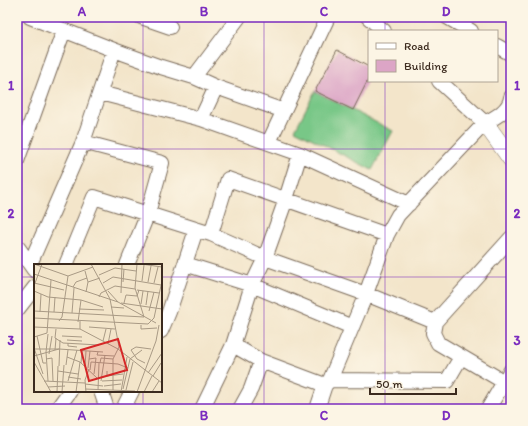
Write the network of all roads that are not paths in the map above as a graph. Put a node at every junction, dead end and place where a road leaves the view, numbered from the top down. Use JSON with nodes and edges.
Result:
{"nodes":[{"id":1,"x":30,"y":17,"type":"edge"},
{"id":2,"x":141,"y":17,"type":"edge"},
{"id":3,"x":239,"y":17,"type":"edge"},
{"id":4,"x":328,"y":17,"type":"edge"},
{"id":5,"x":368,"y":17,"type":"edge"},
{"id":6,"x":447,"y":17,"type":"edge"},
{"id":7,"x":383,"y":25,"type":"edge"},
{"id":8,"x":170,"y":27,"type":"dead end"},
{"id":9,"x":64,"y":30,"type":"junction"},
{"id":10,"x":469,"y":30,"type":"edge"},
{"id":11,"x":498,"y":47,"type":"edge"},
{"id":12,"x":114,"y":50,"type":"junction"},
{"id":13,"x":511,"y":54,"type":"edge"},
{"id":14,"x":194,"y":77,"type":"junction"},
{"id":15,"x":440,"y":82,"type":"edge"},
{"id":16,"x":216,"y":87,"type":"junction"},
{"id":17,"x":100,"y":93,"type":"junction"},
{"id":18,"x":511,"y":97,"type":"edge"},
{"id":19,"x":284,"y":111,"type":"junction"},
{"id":20,"x":201,"y":119,"type":"junction"},
{"id":21,"x":485,"y":124,"type":"junction"},
{"id":22,"x":83,"y":142,"type":"junction"},
{"id":23,"x":269,"y":142,"type":"junction"},
{"id":24,"x":300,"y":154,"type":"junction"},
{"id":25,"x":511,"y":159,"type":"edge"},
{"id":26,"x":17,"y":161,"type":"edge"},
{"id":27,"x":286,"y":199,"type":"junction"},
{"id":28,"x":409,"y":204,"type":"junction"},
{"id":29,"x":148,"y":213,"type":"junction"},
{"id":30,"x":196,"y":230,"type":"junction"},
{"id":31,"x":211,"y":234,"type":"junction"},
{"id":32,"x":387,"y":235,"type":"junction"},
{"id":33,"x":511,"y":238,"type":"edge"},
{"id":34,"x":17,"y":246,"type":"edge"},
{"id":35,"x":265,"y":258,"type":"junction"},
{"id":36,"x":66,"y":264,"type":"edge"},
{"id":37,"x":127,"y":264,"type":"edge"},
{"id":38,"x":185,"y":264,"type":"junction"},
{"id":39,"x":32,"y":268,"type":"edge"},
{"id":40,"x":252,"y":285,"type":"junction"},
{"id":41,"x":34,"y":288,"type":"edge"},
{"id":42,"x":366,"y":294,"type":"junction"},
{"id":43,"x":17,"y":310,"type":"edge"},
{"id":44,"x":435,"y":322,"type":"junction"},
{"id":45,"x":352,"y":327,"type":"junction"},
{"id":46,"x":162,"y":329,"type":"edge"},
{"id":47,"x":233,"y":345,"type":"junction"},
{"id":48,"x":461,"y":356,"type":"junction"},
{"id":49,"x":261,"y":361,"type":"junction"},
{"id":50,"x":509,"y":379,"type":"edge"},
{"id":51,"x":328,"y":382,"type":"junction"},
{"id":52,"x":69,"y":392,"type":"edge"},
{"id":53,"x":101,"y":392,"type":"edge"},
{"id":54,"x":132,"y":392,"type":"edge"},
{"id":55,"x":57,"y":409,"type":"edge"},
{"id":56,"x":107,"y":409,"type":"edge"},
{"id":57,"x":124,"y":409,"type":"edge"},
{"id":58,"x":202,"y":409,"type":"edge"},
{"id":59,"x":240,"y":409,"type":"edge"},
{"id":60,"x":317,"y":409,"type":"edge"},
{"id":61,"x":488,"y":409,"type":"edge"}],
"edges":[{"from":1,"to":9,"type":"street"},
{"from":2,"to":8,"type":"street"},
{"from":3,"to":14,"type":"street"},
{"from":4,"to":19,"type":"street"},
{"from":5,"to":7,"type":"street"},
{"from":6,"to":10,"type":"street"},
{"from":9,"to":12,"type":"street"},
{"from":9,"to":26,"type":"street"},
{"from":11,"to":13,"type":"street"},
{"from":12,"to":14,"type":"street"},
{"from":12,"to":17,"type":"street"},
{"from":14,"to":16,"type":"street"},
{"from":15,"to":21,"type":"street"},
{"from":16,"to":19,"type":"street"},
{"from":16,"to":20,"type":"street"},
{"from":17,"to":20,"type":"street"},
{"from":17,"to":22,"type":"street"},
{"from":18,"to":21,"type":"street"},
{"from":19,"to":23,"type":"street"},
{"from":20,"to":23,"type":"street"},
{"from":21,"to":25,"type":"street"},
{"from":21,"to":28,"type":"street"},
{"from":22,"to":29,"type":"street"},
{"from":22,"to":39,"type":"street"},
{"from":23,"to":24,"type":"street"},
{"from":24,"to":27,"type":"street"},
{"from":24,"to":28,"type":"street"},
{"from":27,"to":31,"type":"street"},
{"from":27,"to":32,"type":"street"},
{"from":27,"to":35,"type":"street"},
{"from":28,"to":32,"type":"street"},
{"from":29,"to":30,"type":"street"},
{"from":29,"to":36,"type":"street"},
{"from":29,"to":37,"type":"street"},
{"from":30,"to":31,"type":"street"},
{"from":30,"to":38,"type":"street"},
{"from":31,"to":35,"type":"street"},
{"from":32,"to":42,"type":"street"},
{"from":33,"to":44,"type":"street"},
{"from":34,"to":39,"type":"street"},
{"from":35,"to":40,"type":"street"},
{"from":35,"to":42,"type":"street"},
{"from":38,"to":40,"type":"street"},
{"from":38,"to":46,"type":"street"},
{"from":40,"to":45,"type":"street"},
{"from":40,"to":47,"type":"street"},
{"from":41,"to":43,"type":"street"},
{"from":42,"to":44,"type":"street"},
{"from":42,"to":45,"type":"street"},
{"from":44,"to":48,"type":"street"},
{"from":45,"to":51,"type":"street"},
{"from":47,"to":49,"type":"street"},
{"from":47,"to":58,"type":"street"},
{"from":48,"to":50,"type":"street"},
{"from":48,"to":51,"type":"street"},
{"from":49,"to":51,"type":"street"},
{"from":49,"to":59,"type":"street"},
{"from":50,"to":61,"type":"street"},
{"from":51,"to":60,"type":"street"},
{"from":52,"to":55,"type":"street"},
{"from":53,"to":56,"type":"street"},
{"from":54,"to":57,"type":"street"}]}
